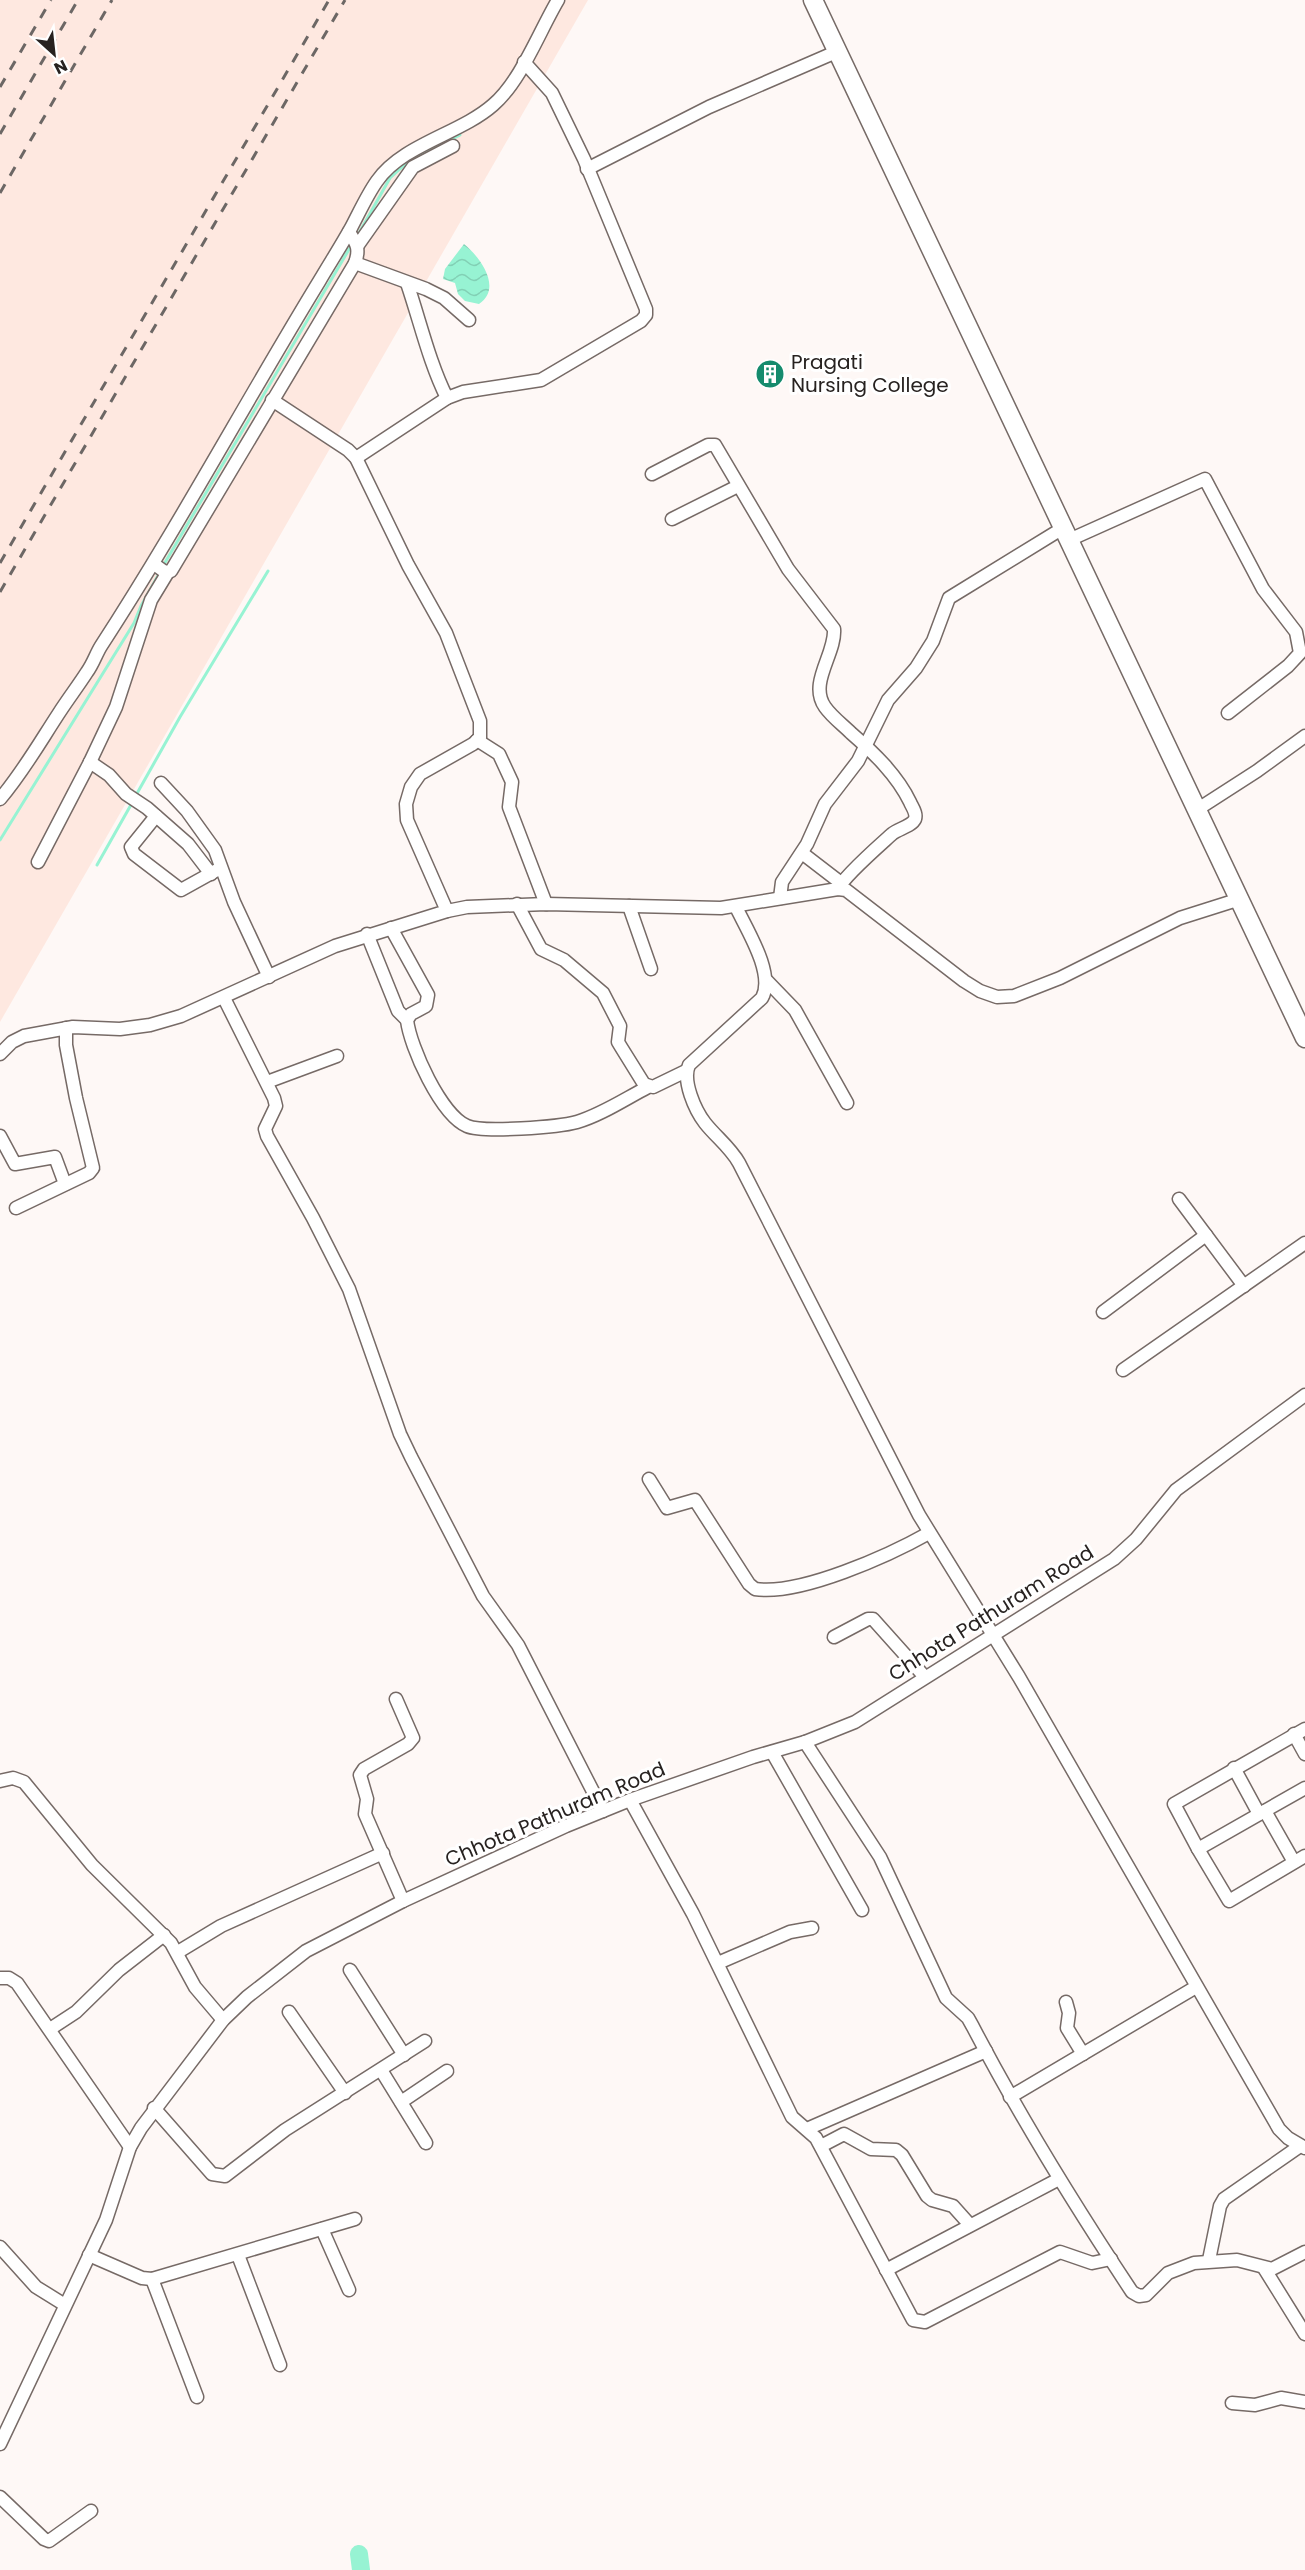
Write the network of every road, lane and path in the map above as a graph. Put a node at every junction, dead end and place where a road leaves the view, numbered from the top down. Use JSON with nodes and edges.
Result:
{"nodes":[{"id":1,"x":558,"y":0,"type":"edge"},
{"id":2,"x":813,"y":0,"type":"edge"},
{"id":3,"x":836,"y":52,"type":"junction"},
{"id":4,"x":524,"y":62,"type":"junction"},
{"id":5,"x":453,"y":146,"type":"dead end"},
{"id":6,"x":587,"y":169,"type":"junction"},
{"id":7,"x":349,"y":232,"type":"junction"},
{"id":8,"x":358,"y":245,"type":"junction"},
{"id":9,"x":355,"y":263,"type":"junction"},
{"id":10,"x":406,"y":283,"type":"junction"},
{"id":11,"x":469,"y":320,"type":"dead end"},
{"id":12,"x":447,"y":398,"type":"junction"},
{"id":13,"x":272,"y":400,"type":"junction"},
{"id":14,"x":356,"y":458,"type":"junction"},
{"id":15,"x":652,"y":474,"type":"dead end"},
{"id":16,"x":738,"y":486,"type":"junction"},
{"id":17,"x":672,"y":519,"type":"dead end"},
{"id":18,"x":1066,"y":534,"type":"junction"},
{"id":19,"x":162,"y":569,"type":"junction"},
{"id":20,"x":1228,"y":713,"type":"dead end"},
{"id":21,"x":1305,"y":736,"type":"edge"},
{"id":22,"x":477,"y":740,"type":"junction"},
{"id":23,"x":866,"y":746,"type":"junction"},
{"id":24,"x":90,"y":762,"type":"junction"},
{"id":25,"x":161,"y":783,"type":"dead end"},
{"id":26,"x":0,"y":799,"type":"edge"},
{"id":27,"x":1198,"y":809,"type":"junction"},
{"id":28,"x":156,"y":816,"type":"junction"},
{"id":29,"x":802,"y":853,"type":"junction"},
{"id":30,"x":38,"y":862,"type":"dead end"},
{"id":31,"x":216,"y":871,"type":"junction"},
{"id":32,"x":840,"y":886,"type":"junction"},
{"id":33,"x":780,"y":898,"type":"junction"},
{"id":34,"x":1240,"y":899,"type":"junction"},
{"id":35,"x":517,"y":904,"type":"junction"},
{"id":36,"x":546,"y":904,"type":"junction"},
{"id":37,"x":629,"y":906,"type":"junction"},
{"id":38,"x":736,"y":907,"type":"junction"},
{"id":39,"x":447,"y":911,"type":"junction"},
{"id":40,"x":391,"y":928,"type":"junction"},
{"id":41,"x":368,"y":934,"type":"junction"},
{"id":42,"x":651,"y":969,"type":"dead end"},
{"id":43,"x":269,"y":977,"type":"junction"},
{"id":44,"x":767,"y":981,"type":"junction"},
{"id":45,"x":224,"y":998,"type":"junction"},
{"id":46,"x":407,"y":1020,"type":"junction"},
{"id":47,"x":66,"y":1028,"type":"junction"},
{"id":48,"x":1305,"y":1038,"type":"edge"},
{"id":49,"x":0,"y":1054,"type":"edge"},
{"id":50,"x":337,"y":1056,"type":"dead end"},
{"id":51,"x":686,"y":1071,"type":"junction"},
{"id":52,"x":267,"y":1082,"type":"junction"},
{"id":53,"x":648,"y":1087,"type":"junction"},
{"id":54,"x":847,"y":1103,"type":"dead end"},
{"id":55,"x":0,"y":1136,"type":"edge"},
{"id":56,"x":66,"y":1184,"type":"junction"},
{"id":57,"x":1179,"y":1199,"type":"dead end"},
{"id":58,"x":16,"y":1208,"type":"dead end"},
{"id":59,"x":1206,"y":1235,"type":"junction"},
{"id":60,"x":1305,"y":1244,"type":"edge"},
{"id":61,"x":1244,"y":1286,"type":"junction"},
{"id":62,"x":1103,"y":1312,"type":"dead end"},
{"id":63,"x":1123,"y":1370,"type":"dead end"},
{"id":64,"x":1305,"y":1395,"type":"edge"},
{"id":65,"x":649,"y":1479,"type":"dead end"},
{"id":66,"x":929,"y":1533,"type":"junction"},
{"id":67,"x":992,"y":1634,"type":"junction"},
{"id":68,"x":834,"y":1637,"type":"dead end"},
{"id":69,"x":924,"y":1676,"type":"junction"},
{"id":70,"x":396,"y":1699,"type":"dead end"},
{"id":71,"x":1300,"y":1732,"type":"edge"},
{"id":72,"x":805,"y":1742,"type":"junction"},
{"id":73,"x":772,"y":1752,"type":"junction"},
{"id":74,"x":1305,"y":1754,"type":"edge"},
{"id":75,"x":1234,"y":1768,"type":"junction"},
{"id":76,"x":0,"y":1781,"type":"edge"},
{"id":77,"x":1305,"y":1788,"type":"edge"},
{"id":78,"x":630,"y":1800,"type":"junction"},
{"id":79,"x":603,"y":1811,"type":"junction"},
{"id":80,"x":1262,"y":1812,"type":"junction"},
{"id":81,"x":1198,"y":1849,"type":"junction"},
{"id":82,"x":383,"y":1853,"type":"junction"},
{"id":83,"x":1299,"y":1859,"type":"edge"},
{"id":84,"x":403,"y":1901,"type":"junction"},
{"id":85,"x":862,"y":1910,"type":"dead end"},
{"id":86,"x":812,"y":1928,"type":"dead end"},
{"id":87,"x":164,"y":1935,"type":"junction"},
{"id":88,"x":178,"y":1952,"type":"junction"},
{"id":89,"x":718,"y":1963,"type":"junction"},
{"id":90,"x":350,"y":1970,"type":"dead end"},
{"id":91,"x":0,"y":1978,"type":"edge"},
{"id":92,"x":1196,"y":1987,"type":"junction"},
{"id":93,"x":1066,"y":2002,"type":"dead end"},
{"id":94,"x":289,"y":2012,"type":"dead end"},
{"id":95,"x":223,"y":2020,"type":"junction"},
{"id":96,"x":50,"y":2029,"type":"junction"},
{"id":97,"x":425,"y":2041,"type":"dead end"},
{"id":98,"x":986,"y":2051,"type":"junction"},
{"id":99,"x":1083,"y":2054,"type":"junction"},
{"id":100,"x":404,"y":2055,"type":"junction"},
{"id":101,"x":381,"y":2070,"type":"junction"},
{"id":102,"x":447,"y":2071,"type":"dead end"},
{"id":103,"x":345,"y":2093,"type":"junction"},
{"id":104,"x":1010,"y":2097,"type":"junction"},
{"id":105,"x":400,"y":2102,"type":"junction"},
{"id":106,"x":154,"y":2108,"type":"junction"},
{"id":107,"x":807,"y":2129,"type":"junction"},
{"id":108,"x":426,"y":2143,"type":"dead end"},
{"id":109,"x":821,"y":2146,"type":"junction"},
{"id":110,"x":130,"y":2147,"type":"junction"},
{"id":111,"x":1302,"y":2147,"type":"edge"},
{"id":112,"x":1059,"y":2179,"type":"junction"},
{"id":113,"x":355,"y":2219,"type":"dead end"},
{"id":114,"x":970,"y":2225,"type":"junction"},
{"id":115,"x":322,"y":2229,"type":"junction"},
{"id":116,"x":1,"y":2252,"type":"edge"},
{"id":117,"x":1305,"y":2252,"type":"edge"},
{"id":118,"x":237,"y":2255,"type":"junction"},
{"id":119,"x":89,"y":2256,"type":"junction"},
{"id":120,"x":1111,"y":2259,"type":"junction"},
{"id":121,"x":1209,"y":2260,"type":"junction"},
{"id":122,"x":1264,"y":2268,"type":"junction"},
{"id":123,"x":886,"y":2270,"type":"junction"},
{"id":124,"x":152,"y":2279,"type":"junction"},
{"id":125,"x":349,"y":2290,"type":"dead end"},
{"id":126,"x":65,"y":2305,"type":"junction"},
{"id":127,"x":1305,"y":2334,"type":"edge"},
{"id":128,"x":280,"y":2364,"type":"dead end"},
{"id":129,"x":198,"y":2397,"type":"dead end"},
{"id":130,"x":1305,"y":2402,"type":"edge"},
{"id":131,"x":1232,"y":2403,"type":"dead end"},
{"id":132,"x":0,"y":2444,"type":"edge"},
{"id":133,"x":0,"y":2497,"type":"edge"},
{"id":134,"x":91,"y":2511,"type":"dead end"}],
"edges":[{"from":1,"to":4,"type":"street"},
{"from":2,"to":3,"type":"highway"},
{"from":3,"to":6,"type":"street"},
{"from":3,"to":18,"type":"highway"},
{"from":4,"to":6,"type":"street"},
{"from":4,"to":7,"type":"street"},
{"from":5,"to":8,"type":"street"},
{"from":6,"to":12,"type":"street"},
{"from":7,"to":8,"type":"street"},
{"from":7,"to":19,"type":"street"},
{"from":8,"to":9,"type":"street"},
{"from":9,"to":10,"type":"street"},
{"from":9,"to":13,"type":"street"},
{"from":10,"to":11,"type":"street"},
{"from":10,"to":12,"type":"street"},
{"from":12,"to":14,"type":"street"},
{"from":13,"to":14,"type":"street"},
{"from":13,"to":19,"type":"street"},
{"from":14,"to":22,"type":"street"},
{"from":15,"to":16,"type":"street"},
{"from":16,"to":17,"type":"street"},
{"from":16,"to":23,"type":"street"},
{"from":18,"to":20,"type":"street"},
{"from":18,"to":23,"type":"street"},
{"from":18,"to":27,"type":"highway"},
{"from":19,"to":24,"type":"street"},
{"from":19,"to":26,"type":"street"},
{"from":21,"to":27,"type":"street"},
{"from":22,"to":36,"type":"street"},
{"from":22,"to":39,"type":"street"},
{"from":23,"to":29,"type":"street"},
{"from":23,"to":32,"type":"street"},
{"from":24,"to":28,"type":"street"},
{"from":24,"to":30,"type":"street"},
{"from":25,"to":31,"type":"street"},
{"from":27,"to":34,"type":"highway"},
{"from":28,"to":31,"type":"street"},
{"from":28,"to":31,"type":"street"},
{"from":29,"to":32,"type":"street"},
{"from":29,"to":33,"type":"street"},
{"from":31,"to":43,"type":"street"},
{"from":32,"to":33,"type":"street"},
{"from":32,"to":34,"type":"street"},
{"from":33,"to":38,"type":"street"},
{"from":34,"to":48,"type":"highway"},
{"from":35,"to":36,"type":"street"},
{"from":35,"to":39,"type":"street"},
{"from":35,"to":53,"type":"street"},
{"from":36,"to":37,"type":"street"},
{"from":37,"to":38,"type":"street"},
{"from":37,"to":42,"type":"street"},
{"from":38,"to":44,"type":"street"},
{"from":39,"to":40,"type":"street"},
{"from":40,"to":41,"type":"street"},
{"from":40,"to":46,"type":"street"},
{"from":41,"to":43,"type":"street"},
{"from":41,"to":46,"type":"street"},
{"from":43,"to":45,"type":"street"},
{"from":44,"to":51,"type":"street"},
{"from":44,"to":54,"type":"street"},
{"from":45,"to":47,"type":"street"},
{"from":45,"to":52,"type":"street"},
{"from":46,"to":53,"type":"street"},
{"from":47,"to":49,"type":"street"},
{"from":47,"to":56,"type":"street"},
{"from":50,"to":52,"type":"street"},
{"from":51,"to":53,"type":"street"},
{"from":51,"to":66,"type":"street"},
{"from":52,"to":79,"type":"street"},
{"from":55,"to":56,"type":"street"},
{"from":56,"to":58,"type":"street"},
{"from":57,"to":59,"type":"street"},
{"from":59,"to":61,"type":"street"},
{"from":59,"to":62,"type":"street"},
{"from":60,"to":61,"type":"street"},
{"from":61,"to":63,"type":"street"},
{"from":64,"to":67,"type":"street","name":"Chhota Pathuram Road"},
{"from":65,"to":66,"type":"street"},
{"from":66,"to":67,"type":"street"},
{"from":67,"to":69,"type":"street","name":"Chhota Pathuram Road"},
{"from":67,"to":92,"type":"street"},
{"from":68,"to":69,"type":"street"},
{"from":69,"to":72,"type":"street","name":"Chhota Pathuram Road"},
{"from":70,"to":82,"type":"street"},
{"from":71,"to":74,"type":"street"},
{"from":71,"to":75,"type":"street"},
{"from":72,"to":73,"type":"street","name":"Chhota Pathuram Road"},
{"from":72,"to":98,"type":"street"},
{"from":73,"to":78,"type":"street","name":"Chhota Pathuram Road"},
{"from":73,"to":85,"type":"street"},
{"from":75,"to":80,"type":"street"},
{"from":75,"to":81,"type":"street"},
{"from":76,"to":87,"type":"street"},
{"from":77,"to":80,"type":"street"},
{"from":78,"to":79,"type":"street","name":"Chhota Pathuram Road"},
{"from":78,"to":89,"type":"street"},
{"from":79,"to":84,"type":"street","name":"Chhota Pathuram Road"},
{"from":80,"to":81,"type":"street"},
{"from":80,"to":83,"type":"street"},
{"from":81,"to":83,"type":"street"},
{"from":82,"to":84,"type":"street"},
{"from":82,"to":88,"type":"street"},
{"from":84,"to":95,"type":"street","name":"Chhota Pathuram Road"},
{"from":86,"to":89,"type":"street"},
{"from":87,"to":88,"type":"street"},
{"from":87,"to":96,"type":"street"},
{"from":88,"to":95,"type":"street"},
{"from":89,"to":107,"type":"street"},
{"from":90,"to":100,"type":"street"},
{"from":91,"to":96,"type":"street"},
{"from":92,"to":99,"type":"street"},
{"from":92,"to":111,"type":"street"},
{"from":93,"to":99,"type":"street"},
{"from":94,"to":103,"type":"street"},
{"from":95,"to":106,"type":"street","name":"Chhota Pathuram Road"},
{"from":96,"to":110,"type":"street"},
{"from":97,"to":100,"type":"street"},
{"from":98,"to":104,"type":"street"},
{"from":98,"to":107,"type":"street"},
{"from":99,"to":104,"type":"street"},
{"from":100,"to":101,"type":"street"},
{"from":101,"to":103,"type":"street"},
{"from":101,"to":105,"type":"street"},
{"from":102,"to":105,"type":"street"},
{"from":103,"to":106,"type":"street"},
{"from":104,"to":112,"type":"street"},
{"from":105,"to":108,"type":"street"},
{"from":106,"to":110,"type":"street","name":"Chhota Pathuram Road"},
{"from":107,"to":109,"type":"street"},
{"from":109,"to":114,"type":"street"},
{"from":109,"to":123,"type":"street"},
{"from":110,"to":119,"type":"street","name":"Chhota Pathuram Road"},
{"from":111,"to":121,"type":"street"},
{"from":112,"to":114,"type":"street"},
{"from":112,"to":120,"type":"street"},
{"from":113,"to":115,"type":"street"},
{"from":114,"to":123,"type":"street"},
{"from":115,"to":118,"type":"street"},
{"from":115,"to":125,"type":"street"},
{"from":116,"to":126,"type":"street"},
{"from":117,"to":122,"type":"street"},
{"from":118,"to":124,"type":"street"},
{"from":118,"to":128,"type":"street"},
{"from":119,"to":124,"type":"street"},
{"from":119,"to":126,"type":"street","name":"Chhota Pathuram Road"},
{"from":120,"to":121,"type":"street"},
{"from":120,"to":123,"type":"street"},
{"from":121,"to":122,"type":"street"},
{"from":122,"to":127,"type":"street"},
{"from":124,"to":129,"type":"street"},
{"from":126,"to":132,"type":"street","name":"Chhota Pathuram Road"},
{"from":130,"to":131,"type":"street"},
{"from":133,"to":134,"type":"street"}]}
